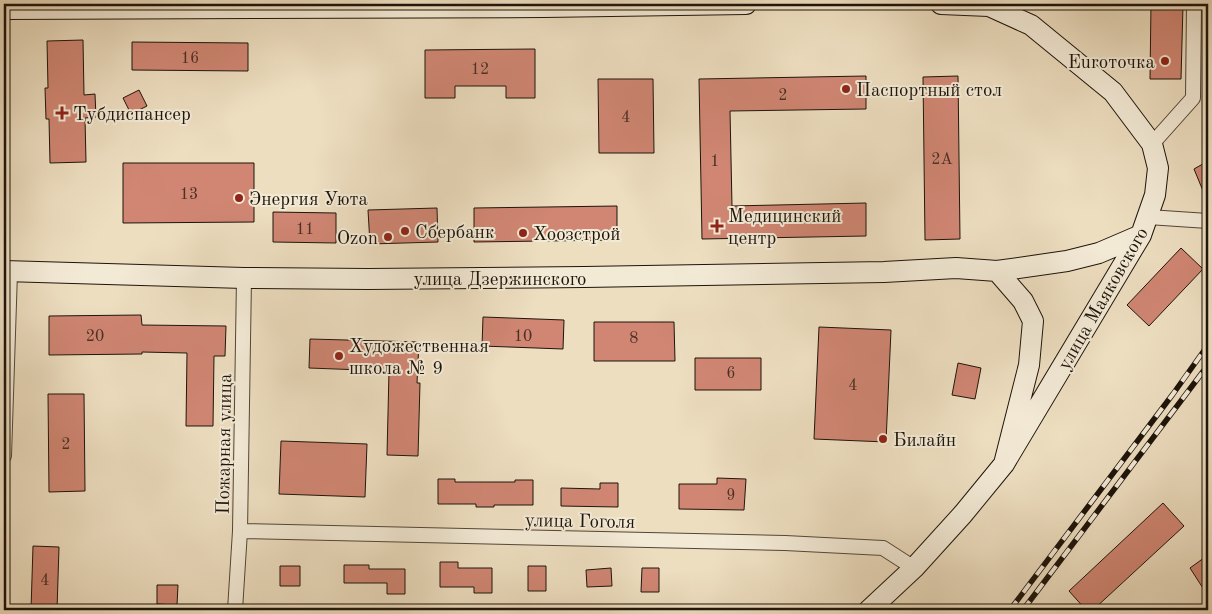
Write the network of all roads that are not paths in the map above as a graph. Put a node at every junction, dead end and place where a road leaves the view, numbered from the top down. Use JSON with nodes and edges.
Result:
{"nodes":[{"id":1,"x":746,"y":4,"type":"edge"},
{"id":2,"x":941,"y":4,"type":"edge"},
{"id":3,"x":1194,"y":4,"type":"edge"},
{"id":4,"x":42,"y":6,"type":"edge"},
{"id":5,"x":287,"y":6,"type":"edge"},
{"id":6,"x":4,"y":9,"type":"edge"},
{"id":7,"x":1152,"y":144,"type":"junction"},
{"id":8,"x":1208,"y":221,"type":"edge"},
{"id":9,"x":1144,"y":226,"type":"junction"},
{"id":10,"x":7,"y":271,"type":"edge"},
{"id":11,"x":997,"y":271,"type":"junction"},
{"id":12,"x":244,"y":278,"type":"junction"},
{"id":13,"x":4,"y":456,"type":"edge"},
{"id":14,"x":1004,"y":464,"type":"junction"},
{"id":15,"x":240,"y":531,"type":"junction"},
{"id":16,"x":914,"y":568,"type":"junction"},
{"id":17,"x":234,"y":610,"type":"edge"},
{"id":18,"x":869,"y":610,"type":"edge"}],
"edges":[{"from":1,"to":5,"type":"main road"},
{"from":2,"to":7,"type":"main road","name":"улица Маяковского"},
{"from":3,"to":7,"type":"street"},
{"from":4,"to":5,"type":"main road"},
{"from":4,"to":6,"type":"main road"},
{"from":7,"to":9,"type":"main road","name":"улица Маяковского"},
{"from":8,"to":9,"type":"street"},
{"from":9,"to":11,"type":"main road","name":"улица Дзержинского"},
{"from":9,"to":14,"type":"main road","name":"улица Маяковского"},
{"from":10,"to":12,"type":"main road","name":"улица Дзержинского"},
{"from":10,"to":13,"type":"street"},
{"from":11,"to":12,"type":"main road","name":"улица Дзержинского"},
{"from":11,"to":14,"type":"main road"},
{"from":12,"to":15,"type":"street","name":"Пожарная улица"},
{"from":14,"to":16,"type":"main road","name":"улица Маяковского"},
{"from":15,"to":16,"type":"street","name":"улица Гоголя"},
{"from":15,"to":17,"type":"street","name":"Пожарная улица"},
{"from":16,"to":18,"type":"main road","name":"улица Маяковского"}]}
